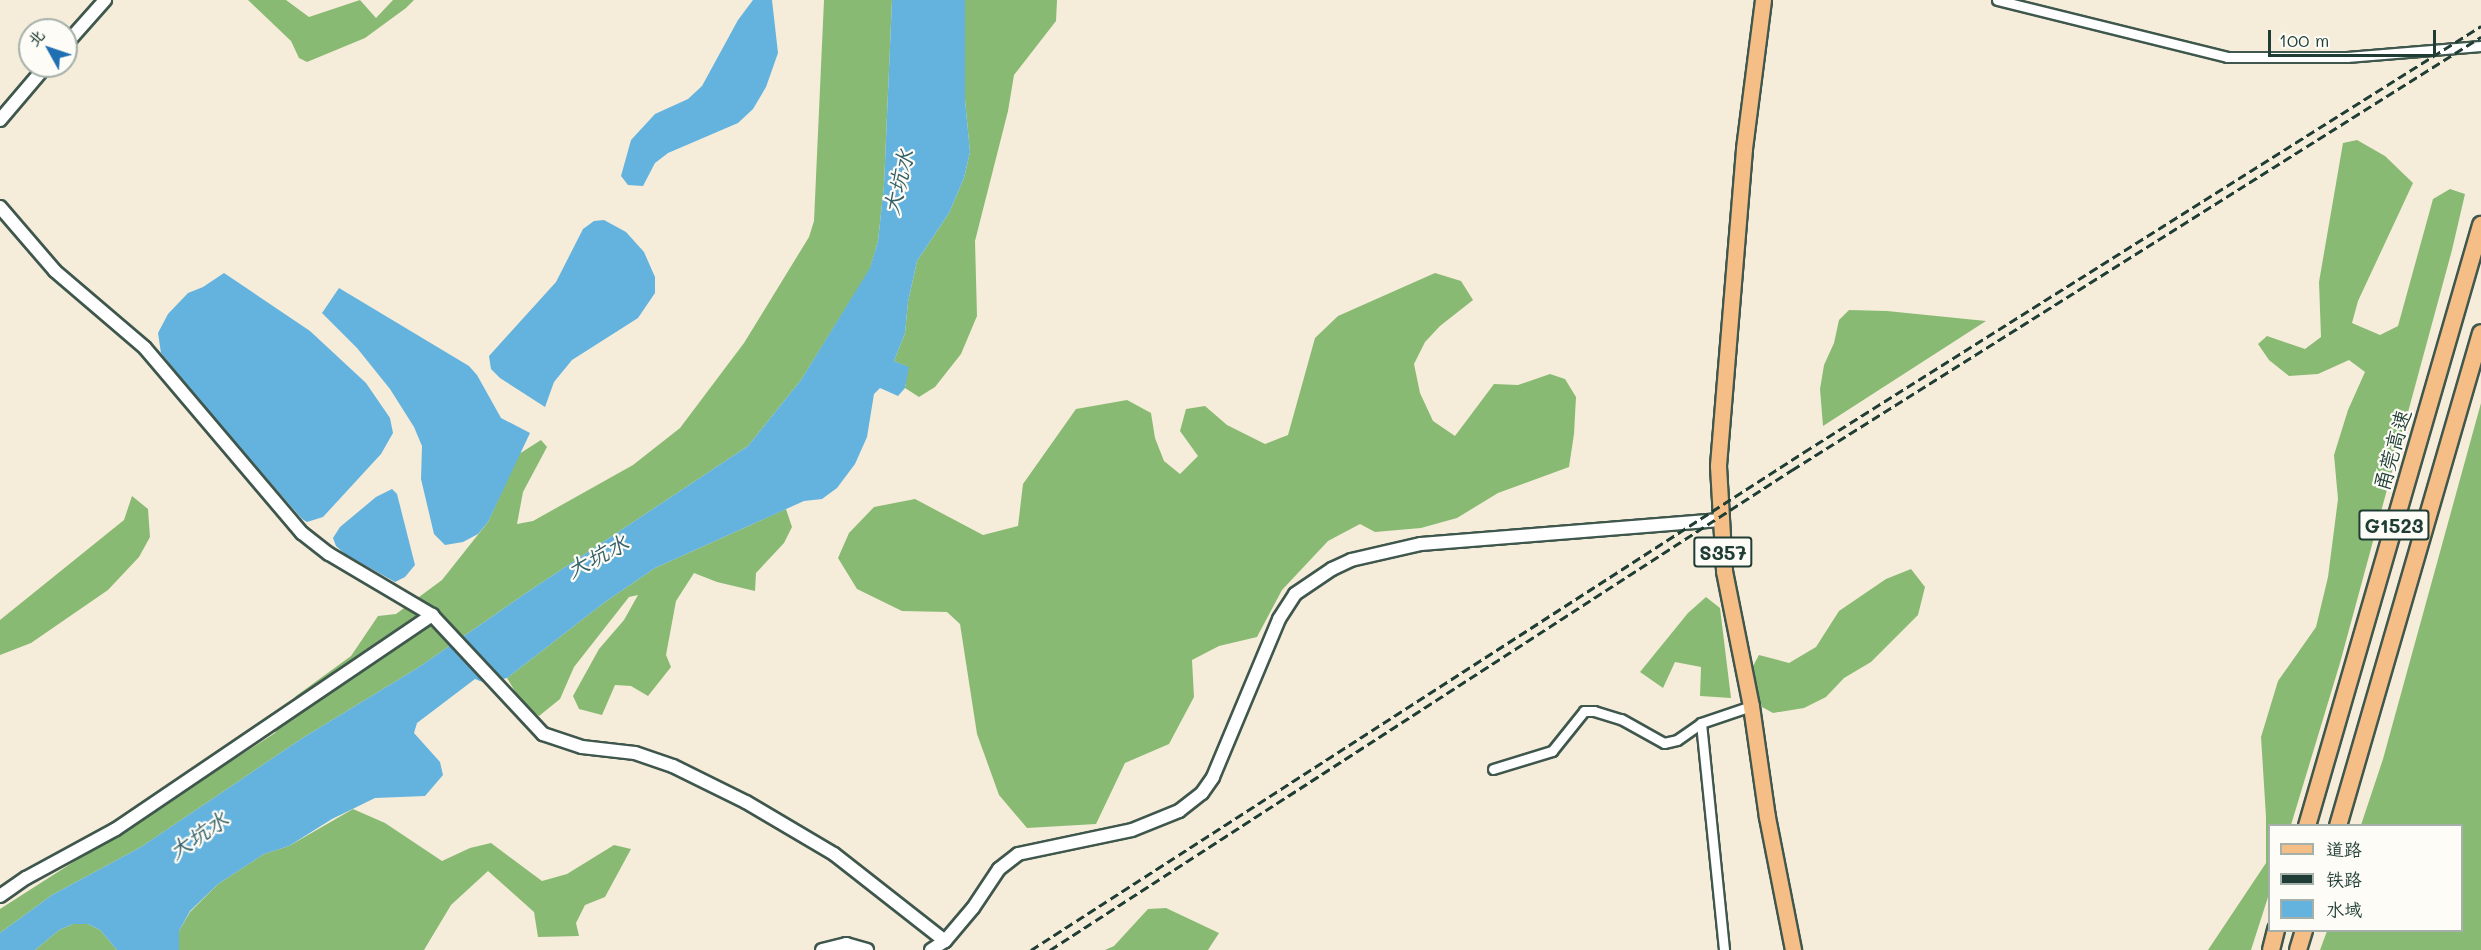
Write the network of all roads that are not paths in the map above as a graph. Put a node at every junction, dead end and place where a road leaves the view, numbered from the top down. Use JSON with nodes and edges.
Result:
{"nodes":[{"id":1,"x":105,"y":0,"type":"edge"},
{"id":2,"x":1763,"y":0,"type":"edge"},
{"id":3,"x":1997,"y":0,"type":"edge"},
{"id":4,"x":78,"y":30,"type":"edge"},
{"id":5,"x":2481,"y":46,"type":"edge"},
{"id":6,"x":36,"y":78,"type":"edge"},
{"id":7,"x":0,"y":120,"type":"edge"},
{"id":8,"x":0,"y":207,"type":"edge"},
{"id":9,"x":2481,"y":225,"type":"edge"},
{"id":10,"x":2481,"y":333,"type":"edge"},
{"id":11,"x":1720,"y":520,"type":"junction"},
{"id":12,"x":432,"y":615,"type":"junction"},
{"id":13,"x":1751,"y":706,"type":"junction"},
{"id":14,"x":1701,"y":723,"type":"junction"},
{"id":15,"x":1493,"y":769,"type":"dead end"},
{"id":16,"x":2307,"y":824,"type":"edge"},
{"id":17,"x":2338,"y":824,"type":"edge"},
{"id":18,"x":0,"y":896,"type":"edge"},
{"id":19,"x":2276,"y":932,"type":"edge"},
{"id":20,"x":2303,"y":932,"type":"edge"},
{"id":21,"x":945,"y":941,"type":"junction"},
{"id":22,"x":822,"y":950,"type":"edge"},
{"id":23,"x":867,"y":950,"type":"edge"},
{"id":24,"x":931,"y":950,"type":"edge"},
{"id":25,"x":1724,"y":950,"type":"edge"},
{"id":26,"x":1793,"y":950,"type":"edge"},
{"id":27,"x":2271,"y":950,"type":"edge"},
{"id":28,"x":2298,"y":950,"type":"edge"}],
"edges":[{"from":1,"to":4,"type":"street"},
{"from":2,"to":11,"type":"main road","number":"S357"},
{"from":3,"to":5,"type":"street"},
{"from":6,"to":7,"type":"street"},
{"from":8,"to":12,"type":"street"},
{"from":9,"to":16,"type":"highway","name":"甬莞高速","number":"G1523"},
{"from":10,"to":17,"type":"highway","number":"G1523"},
{"from":11,"to":13,"type":"main road","number":"S357"},
{"from":11,"to":21,"type":"street"},
{"from":12,"to":18,"type":"street"},
{"from":12,"to":21,"type":"street"},
{"from":13,"to":14,"type":"street"},
{"from":13,"to":26,"type":"main road","number":"S357"},
{"from":14,"to":15,"type":"street"},
{"from":14,"to":25,"type":"street"},
{"from":19,"to":27,"type":"highway"},
{"from":20,"to":28,"type":"highway"},
{"from":21,"to":24,"type":"street"},
{"from":22,"to":23,"type":"street"}]}
